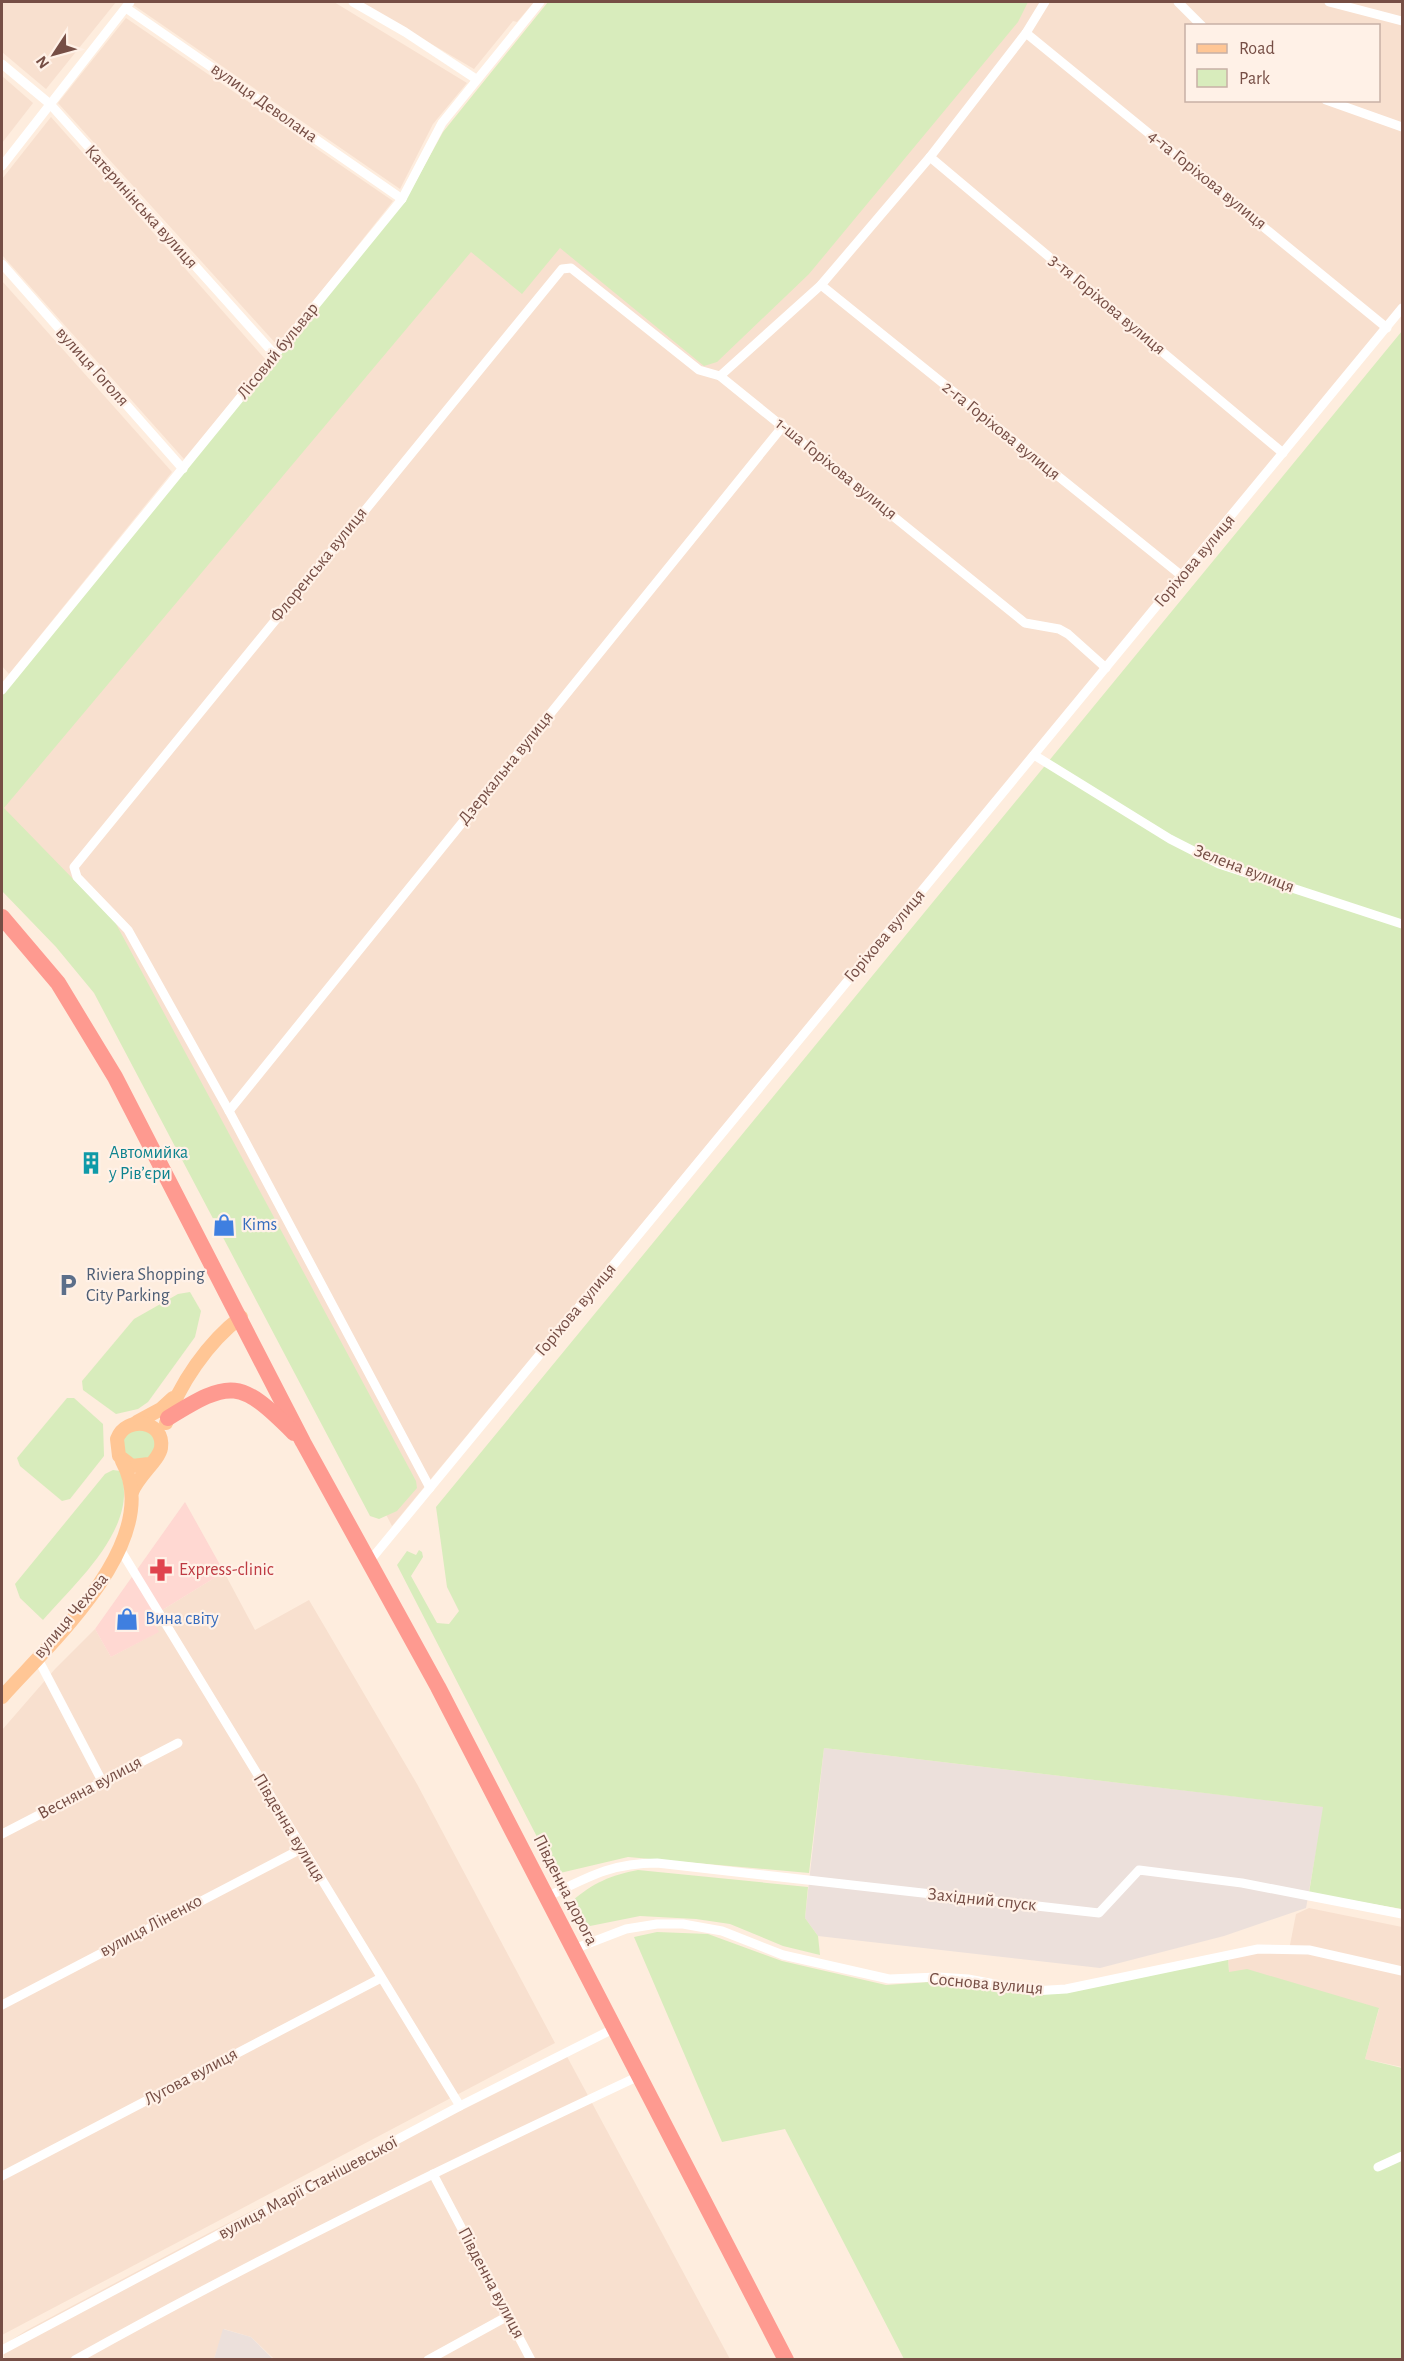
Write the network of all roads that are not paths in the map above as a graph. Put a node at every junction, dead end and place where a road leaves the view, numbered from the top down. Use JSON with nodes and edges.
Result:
{"nodes":[{"id":1,"x":353,"y":2,"type":"edge"},
{"id":2,"x":540,"y":2,"type":"edge"},
{"id":3,"x":1045,"y":2,"type":"edge"},
{"id":4,"x":1178,"y":2,"type":"edge"},
{"id":5,"x":1329,"y":2,"type":"edge"},
{"id":6,"x":128,"y":5,"type":"edge"},
{"id":7,"x":1402,"y":21,"type":"edge"},
{"id":8,"x":1200,"y":24,"type":"edge"},
{"id":9,"x":1026,"y":33,"type":"junction"},
{"id":10,"x":2,"y":64,"type":"edge"},
{"id":11,"x":476,"y":79,"type":"junction"},
{"id":12,"x":1332,"y":102,"type":"edge"},
{"id":13,"x":50,"y":104,"type":"junction"},
{"id":14,"x":1402,"y":127,"type":"edge"},
{"id":15,"x":930,"y":157,"type":"junction"},
{"id":16,"x":2,"y":166,"type":"edge"},
{"id":17,"x":402,"y":199,"type":"junction"},
{"id":18,"x":2,"y":264,"type":"edge"},
{"id":19,"x":566,"y":267,"type":"joint"},
{"id":20,"x":821,"y":285,"type":"junction"},
{"id":21,"x":1402,"y":309,"type":"edge"},
{"id":22,"x":1387,"y":328,"type":"junction"},
{"id":23,"x":275,"y":355,"type":"junction"},
{"id":24,"x":720,"y":376,"type":"junction"},
{"id":25,"x":783,"y":426,"type":"junction"},
{"id":26,"x":1283,"y":453,"type":"junction"},
{"id":27,"x":183,"y":469,"type":"junction"},
{"id":28,"x":1182,"y":576,"type":"junction"},
{"id":29,"x":1106,"y":668,"type":"junction"},
{"id":30,"x":2,"y":690,"type":"edge"},
{"id":31,"x":1034,"y":755,"type":"junction"},
{"id":32,"x":2,"y":917,"type":"edge"},
{"id":33,"x":1402,"y":924,"type":"edge"},
{"id":34,"x":229,"y":1111,"type":"junction"},
{"id":35,"x":241,"y":1317,"type":"junction"},
{"id":36,"x":181,"y":1390,"type":"junction"},
{"id":37,"x":168,"y":1418,"type":"junction"},
{"id":38,"x":137,"y":1422,"type":"junction"},
{"id":39,"x":303,"y":1442,"type":"junction"},
{"id":40,"x":161,"y":1446,"type":"junction"},
{"id":41,"x":122,"y":1461,"type":"junction"},
{"id":42,"x":149,"y":1464,"type":"junction"},
{"id":43,"x":430,"y":1488,"type":"junction"},
{"id":44,"x":132,"y":1492,"type":"junction"},
{"id":45,"x":120,"y":1549,"type":"junction"},
{"id":46,"x":368,"y":1563,"type":"junction"},
{"id":47,"x":37,"y":1657,"type":"junction"},
{"id":48,"x":2,"y":1697,"type":"edge"},
{"id":49,"x":178,"y":1743,"type":"dead end"},
{"id":50,"x":102,"y":1781,"type":"junction"},
{"id":51,"x":2,"y":1834,"type":"edge"},
{"id":52,"x":301,"y":1849,"type":"junction"},
{"id":53,"x":547,"y":1897,"type":"junction"},
{"id":54,"x":1402,"y":1914,"type":"edge"},
{"id":55,"x":574,"y":1949,"type":"junction"},
{"id":56,"x":1402,"y":1971,"type":"edge"},
{"id":57,"x":381,"y":1978,"type":"junction"},
{"id":58,"x":2,"y":2005,"type":"edge"},
{"id":59,"x":615,"y":2028,"type":"junction"},
{"id":60,"x":639,"y":2076,"type":"junction"},
{"id":61,"x":460,"y":2106,"type":"junction"},
{"id":62,"x":1402,"y":2156,"type":"edge"},
{"id":63,"x":1378,"y":2167,"type":"dead end"},
{"id":64,"x":433,"y":2174,"type":"junction"},
{"id":65,"x":2,"y":2176,"type":"edge"},
{"id":66,"x":508,"y":2316,"type":"junction"},
{"id":67,"x":2,"y":2350,"type":"edge"},
{"id":68,"x":75,"y":2360,"type":"edge"},
{"id":69,"x":428,"y":2360,"type":"edge"},
{"id":70,"x":531,"y":2360,"type":"edge"},
{"id":71,"x":786,"y":2360,"type":"edge"}],
"edges":[{"from":1,"to":11,"type":"street"},
{"from":2,"to":11,"type":"street","name":"Лісовий бульвар"},
{"from":3,"to":9,"type":"street"},
{"from":4,"to":8,"type":"street"},
{"from":5,"to":7,"type":"street"},
{"from":6,"to":13,"type":"street"},
{"from":6,"to":17,"type":"street","name":"вулиця Деволана"},
{"from":9,"to":15,"type":"street"},
{"from":9,"to":22,"type":"street","name":"4-та Горіхова вулиця"},
{"from":10,"to":13,"type":"street","name":"Катеринінська вулиця"},
{"from":11,"to":17,"type":"street","name":"Лісовий бульвар"},
{"from":12,"to":14,"type":"street"},
{"from":13,"to":16,"type":"street"},
{"from":13,"to":23,"type":"street","name":"Катеринінська вулиця"},
{"from":15,"to":20,"type":"street"},
{"from":15,"to":26,"type":"street","name":"3-тя Горіхова вулиця"},
{"from":17,"to":23,"type":"street","name":"Лісовий бульвар"},
{"from":18,"to":27,"type":"street","name":"вулиця Гоголя"},
{"from":19,"to":24,"type":"street","name":"1-ша Горіхова вулиця"},
{"from":19,"to":34,"type":"street","name":"Флоренська вулиця"},
{"from":20,"to":24,"type":"street"},
{"from":20,"to":28,"type":"street","name":"2-га Горіхова вулиця"},
{"from":21,"to":22,"type":"street","name":"Горіхова вулиця"},
{"from":22,"to":26,"type":"street","name":"Горіхова вулиця"},
{"from":23,"to":27,"type":"street","name":"Лісовий бульвар"},
{"from":24,"to":25,"type":"street","name":"1-ша Горіхова вулиця"},
{"from":25,"to":29,"type":"street","name":"1-ша Горіхова вулиця"},
{"from":25,"to":34,"type":"street","name":"Дзеркальна вулиця"},
{"from":26,"to":28,"type":"street","name":"Горіхова вулиця"},
{"from":27,"to":30,"type":"street","name":"Лісовий бульвар"},
{"from":28,"to":29,"type":"street","name":"Горіхова вулиця"},
{"from":29,"to":31,"type":"street","name":"Горіхова вулиця"},
{"from":31,"to":33,"type":"street","name":"Зелена вулиця"},
{"from":31,"to":43,"type":"street","name":"Горіхова вулиця"},
{"from":32,"to":35,"type":"highway","name":"Південна дорога"},
{"from":34,"to":43,"type":"street"},
{"from":35,"to":36,"type":"main road"},
{"from":35,"to":39,"type":"highway","name":"Південна дорога"},
{"from":36,"to":37,"type":"main road"},
{"from":36,"to":38,"type":"main road"},
{"from":37,"to":39,"type":"highway"},
{"from":37,"to":40,"type":"main road"},
{"from":38,"to":40,"type":"main road"},
{"from":38,"to":41,"type":"main road"},
{"from":39,"to":46,"type":"highway","name":"Південна дорога"},
{"from":40,"to":42,"type":"main road"},
{"from":41,"to":42,"type":"main road"},
{"from":41,"to":44,"type":"main road","name":"вулиця Чехова"},
{"from":42,"to":44,"type":"main road","name":"вулиця Чехова"},
{"from":43,"to":46,"type":"street","name":"Горіхова вулиця"},
{"from":44,"to":45,"type":"main road","name":"вулиця Чехова"},
{"from":45,"to":47,"type":"main road","name":"вулиця Чехова"},
{"from":45,"to":52,"type":"street","name":"Південна вулиця"},
{"from":46,"to":53,"type":"highway","name":"Південна дорога"},
{"from":47,"to":48,"type":"main road","name":"вулиця Чехова"},
{"from":47,"to":50,"type":"street"},
{"from":49,"to":50,"type":"street","name":"Весняна вулиця"},
{"from":50,"to":51,"type":"street","name":"Весняна вулиця"},
{"from":52,"to":57,"type":"street","name":"Південна вулиця"},
{"from":52,"to":58,"type":"street","name":"вулиця Ліненко"},
{"from":53,"to":54,"type":"street","name":"Західний спуск"},
{"from":53,"to":55,"type":"highway","name":"Південна дорога"},
{"from":55,"to":56,"type":"street","name":"Соснова вулиця"},
{"from":55,"to":59,"type":"highway","name":"Південна дорога"},
{"from":57,"to":61,"type":"street","name":"Південна вулиця"},
{"from":57,"to":65,"type":"street","name":"Лугова вулиця"},
{"from":59,"to":60,"type":"highway","name":"Південна дорога"},
{"from":59,"to":61,"type":"street","name":"вулиця Марії Станішевської"},
{"from":60,"to":64,"type":"street"},
{"from":60,"to":71,"type":"highway","name":"Південна дорога"},
{"from":61,"to":67,"type":"street","name":"вулиця Марії Станішевської"},
{"from":62,"to":63,"type":"street"},
{"from":64,"to":66,"type":"street","name":"Південна вулиця"},
{"from":64,"to":68,"type":"street"},
{"from":66,"to":69,"type":"street"},
{"from":66,"to":70,"type":"street","name":"Південна вулиця"}]}
